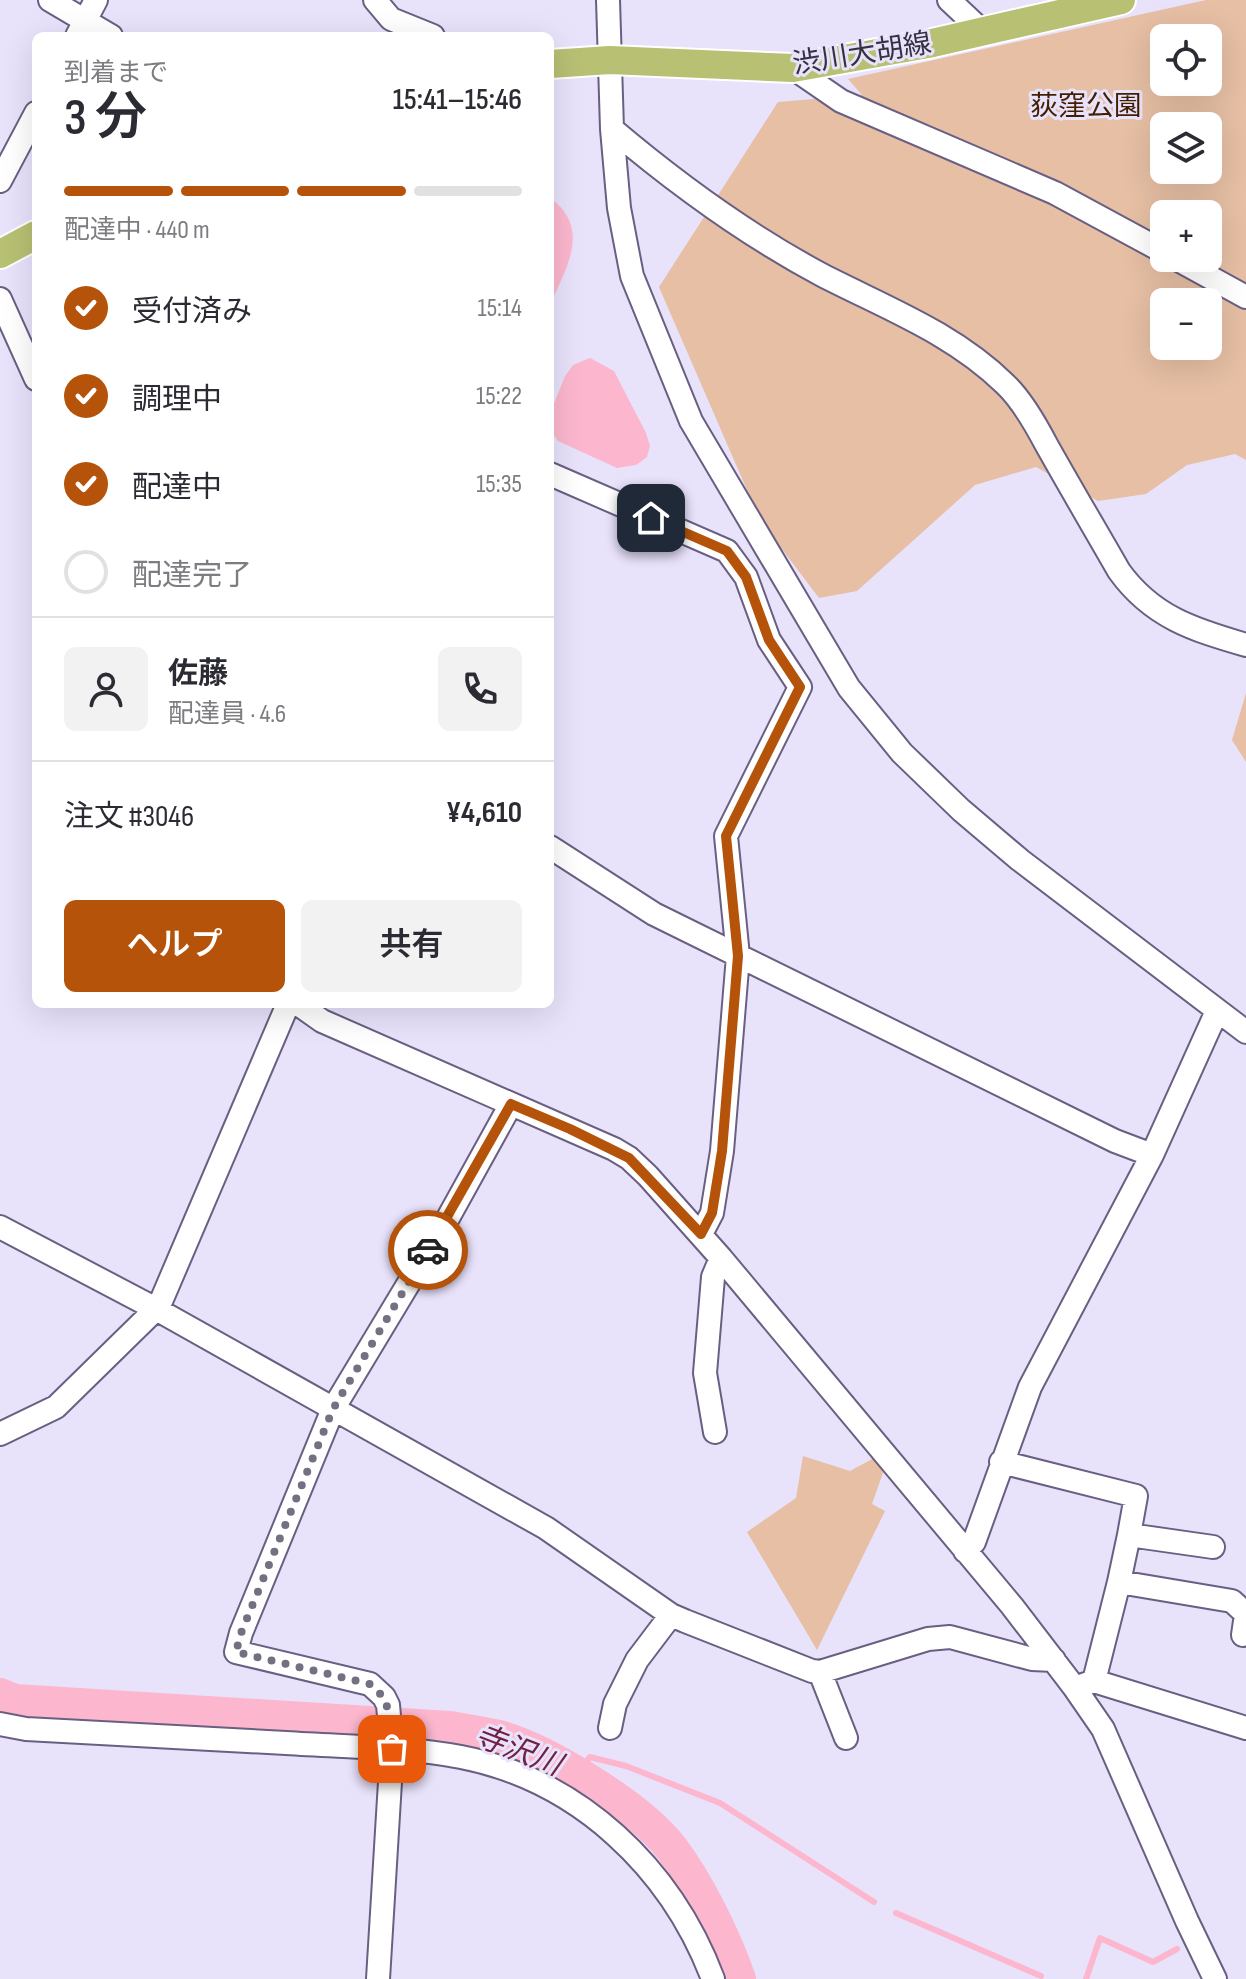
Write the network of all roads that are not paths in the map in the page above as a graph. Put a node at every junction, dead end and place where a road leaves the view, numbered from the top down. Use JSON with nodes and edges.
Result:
{"nodes":[{"id":1,"x":50,"y":0,"type":"edge"},
{"id":2,"x":96,"y":0,"type":"edge"},
{"id":3,"x":375,"y":0,"type":"edge"},
{"id":4,"x":608,"y":0,"type":"edge"},
{"id":5,"x":949,"y":0,"type":"edge"},
{"id":6,"x":1121,"y":0,"type":"edge"},
{"id":7,"x":81,"y":28,"type":"edge"},
{"id":8,"x":423,"y":32,"type":"edge"},
{"id":9,"x":983,"y":32,"type":"junction"},
{"id":10,"x":610,"y":60,"type":"junction"},
{"id":11,"x":554,"y":64,"type":"edge"},
{"id":12,"x":793,"y":68,"type":"junction"},
{"id":13,"x":32,"y":121,"type":"edge"},
{"id":14,"x":612,"y":129,"type":"junction"},
{"id":15,"x":0,"y":181,"type":"edge"},
{"id":16,"x":1150,"y":244,"type":"edge"},
{"id":17,"x":1200,"y":272,"type":"edge"},
{"id":18,"x":1246,"y":297,"type":"edge"},
{"id":19,"x":0,"y":299,"type":"edge"},
{"id":20,"x":32,"y":370,"type":"edge"},
{"id":21,"x":554,"y":476,"type":"edge"},
{"id":22,"x":773,"y":561,"type":"junction"},
{"id":23,"x":746,"y":577,"type":"junction"},
{"id":24,"x":1246,"y":645,"type":"edge"},
{"id":25,"x":554,"y":850,"type":"edge"},
{"id":26,"x":738,"y":956,"type":"junction"},
{"id":27,"x":286,"y":1008,"type":"edge"},
{"id":28,"x":304,"y":1008,"type":"edge"},
{"id":29,"x":1217,"y":1011,"type":"junction"},
{"id":30,"x":1246,"y":1032,"type":"edge"},
{"id":31,"x":511,"y":1104,"type":"junction"},
{"id":32,"x":1152,"y":1155,"type":"junction"},
{"id":33,"x":0,"y":1227,"type":"edge"},
{"id":34,"x":701,"y":1234,"type":"junction"},
{"id":35,"x":721,"y":1258,"type":"junction"},
{"id":36,"x":156,"y":1309,"type":"junction"},
{"id":37,"x":333,"y":1409,"type":"junction"},
{"id":38,"x":715,"y":1432,"type":"dead end"},
{"id":39,"x":0,"y":1434,"type":"edge"},
{"id":40,"x":1001,"y":1462,"type":"junction"},
{"id":41,"x":1129,"y":1535,"type":"junction"},
{"id":42,"x":1213,"y":1547,"type":"dead end"},
{"id":43,"x":965,"y":1551,"type":"junction"},
{"id":44,"x":1119,"y":1582,"type":"junction"},
{"id":45,"x":671,"y":1615,"type":"junction"},
{"id":46,"x":1243,"y":1635,"type":"dead end"},
{"id":47,"x":1054,"y":1660,"type":"junction"},
{"id":48,"x":820,"y":1672,"type":"junction"},
{"id":49,"x":1084,"y":1684,"type":"junction"},
{"id":50,"x":0,"y":1724,"type":"edge"},
{"id":51,"x":610,"y":1728,"type":"dead end"},
{"id":52,"x":1246,"y":1728,"type":"edge"},
{"id":53,"x":846,"y":1738,"type":"dead end"},
{"id":54,"x":392,"y":1744,"type":"junction"},
{"id":55,"x":378,"y":1979,"type":"edge"},
{"id":56,"x":713,"y":1979,"type":"edge"},
{"id":57,"x":1215,"y":1979,"type":"edge"}],
"edges":[{"from":1,"to":7,"type":"street"},
{"from":2,"to":7,"type":"street"},
{"from":3,"to":8,"type":"street"},
{"from":4,"to":10,"type":"street"},
{"from":5,"to":9,"type":"street"},
{"from":6,"to":9,"type":"main road","name":"渋川大胡線"},
{"from":9,"to":12,"type":"main road","name":"渋川大胡線"},
{"from":10,"to":11,"type":"main road","name":"渋川大胡線"},
{"from":10,"to":12,"type":"main road","name":"渋川大胡線"},
{"from":10,"to":14,"type":"street"},
{"from":12,"to":16,"type":"street"},
{"from":13,"to":15,"type":"street"},
{"from":14,"to":22,"type":"street"},
{"from":14,"to":24,"type":"street"},
{"from":17,"to":18,"type":"street"},
{"from":19,"to":20,"type":"street"},
{"from":21,"to":23,"type":"street"},
{"from":22,"to":23,"type":"street"},
{"from":22,"to":29,"type":"street"},
{"from":23,"to":26,"type":"street"},
{"from":25,"to":26,"type":"street"},
{"from":26,"to":32,"type":"street"},
{"from":26,"to":34,"type":"street"},
{"from":27,"to":36,"type":"street"},
{"from":28,"to":31,"type":"street"},
{"from":29,"to":30,"type":"street"},
{"from":29,"to":32,"type":"street"},
{"from":31,"to":34,"type":"street"},
{"from":31,"to":37,"type":"street"},
{"from":32,"to":40,"type":"street"},
{"from":33,"to":36,"type":"street"},
{"from":34,"to":35,"type":"street"},
{"from":35,"to":38,"type":"street"},
{"from":35,"to":43,"type":"street"},
{"from":36,"to":37,"type":"street"},
{"from":36,"to":39,"type":"street"},
{"from":37,"to":45,"type":"street"},
{"from":37,"to":54,"type":"street"},
{"from":40,"to":41,"type":"street"},
{"from":40,"to":43,"type":"street"},
{"from":41,"to":42,"type":"street"},
{"from":41,"to":44,"type":"street"},
{"from":43,"to":47,"type":"street"},
{"from":44,"to":46,"type":"street"},
{"from":44,"to":49,"type":"street"},
{"from":45,"to":48,"type":"street"},
{"from":45,"to":51,"type":"street"},
{"from":47,"to":48,"type":"street"},
{"from":47,"to":49,"type":"street"},
{"from":48,"to":53,"type":"street"},
{"from":49,"to":52,"type":"street"},
{"from":49,"to":57,"type":"street"},
{"from":50,"to":54,"type":"street"},
{"from":54,"to":55,"type":"street"},
{"from":54,"to":56,"type":"street"}]}
